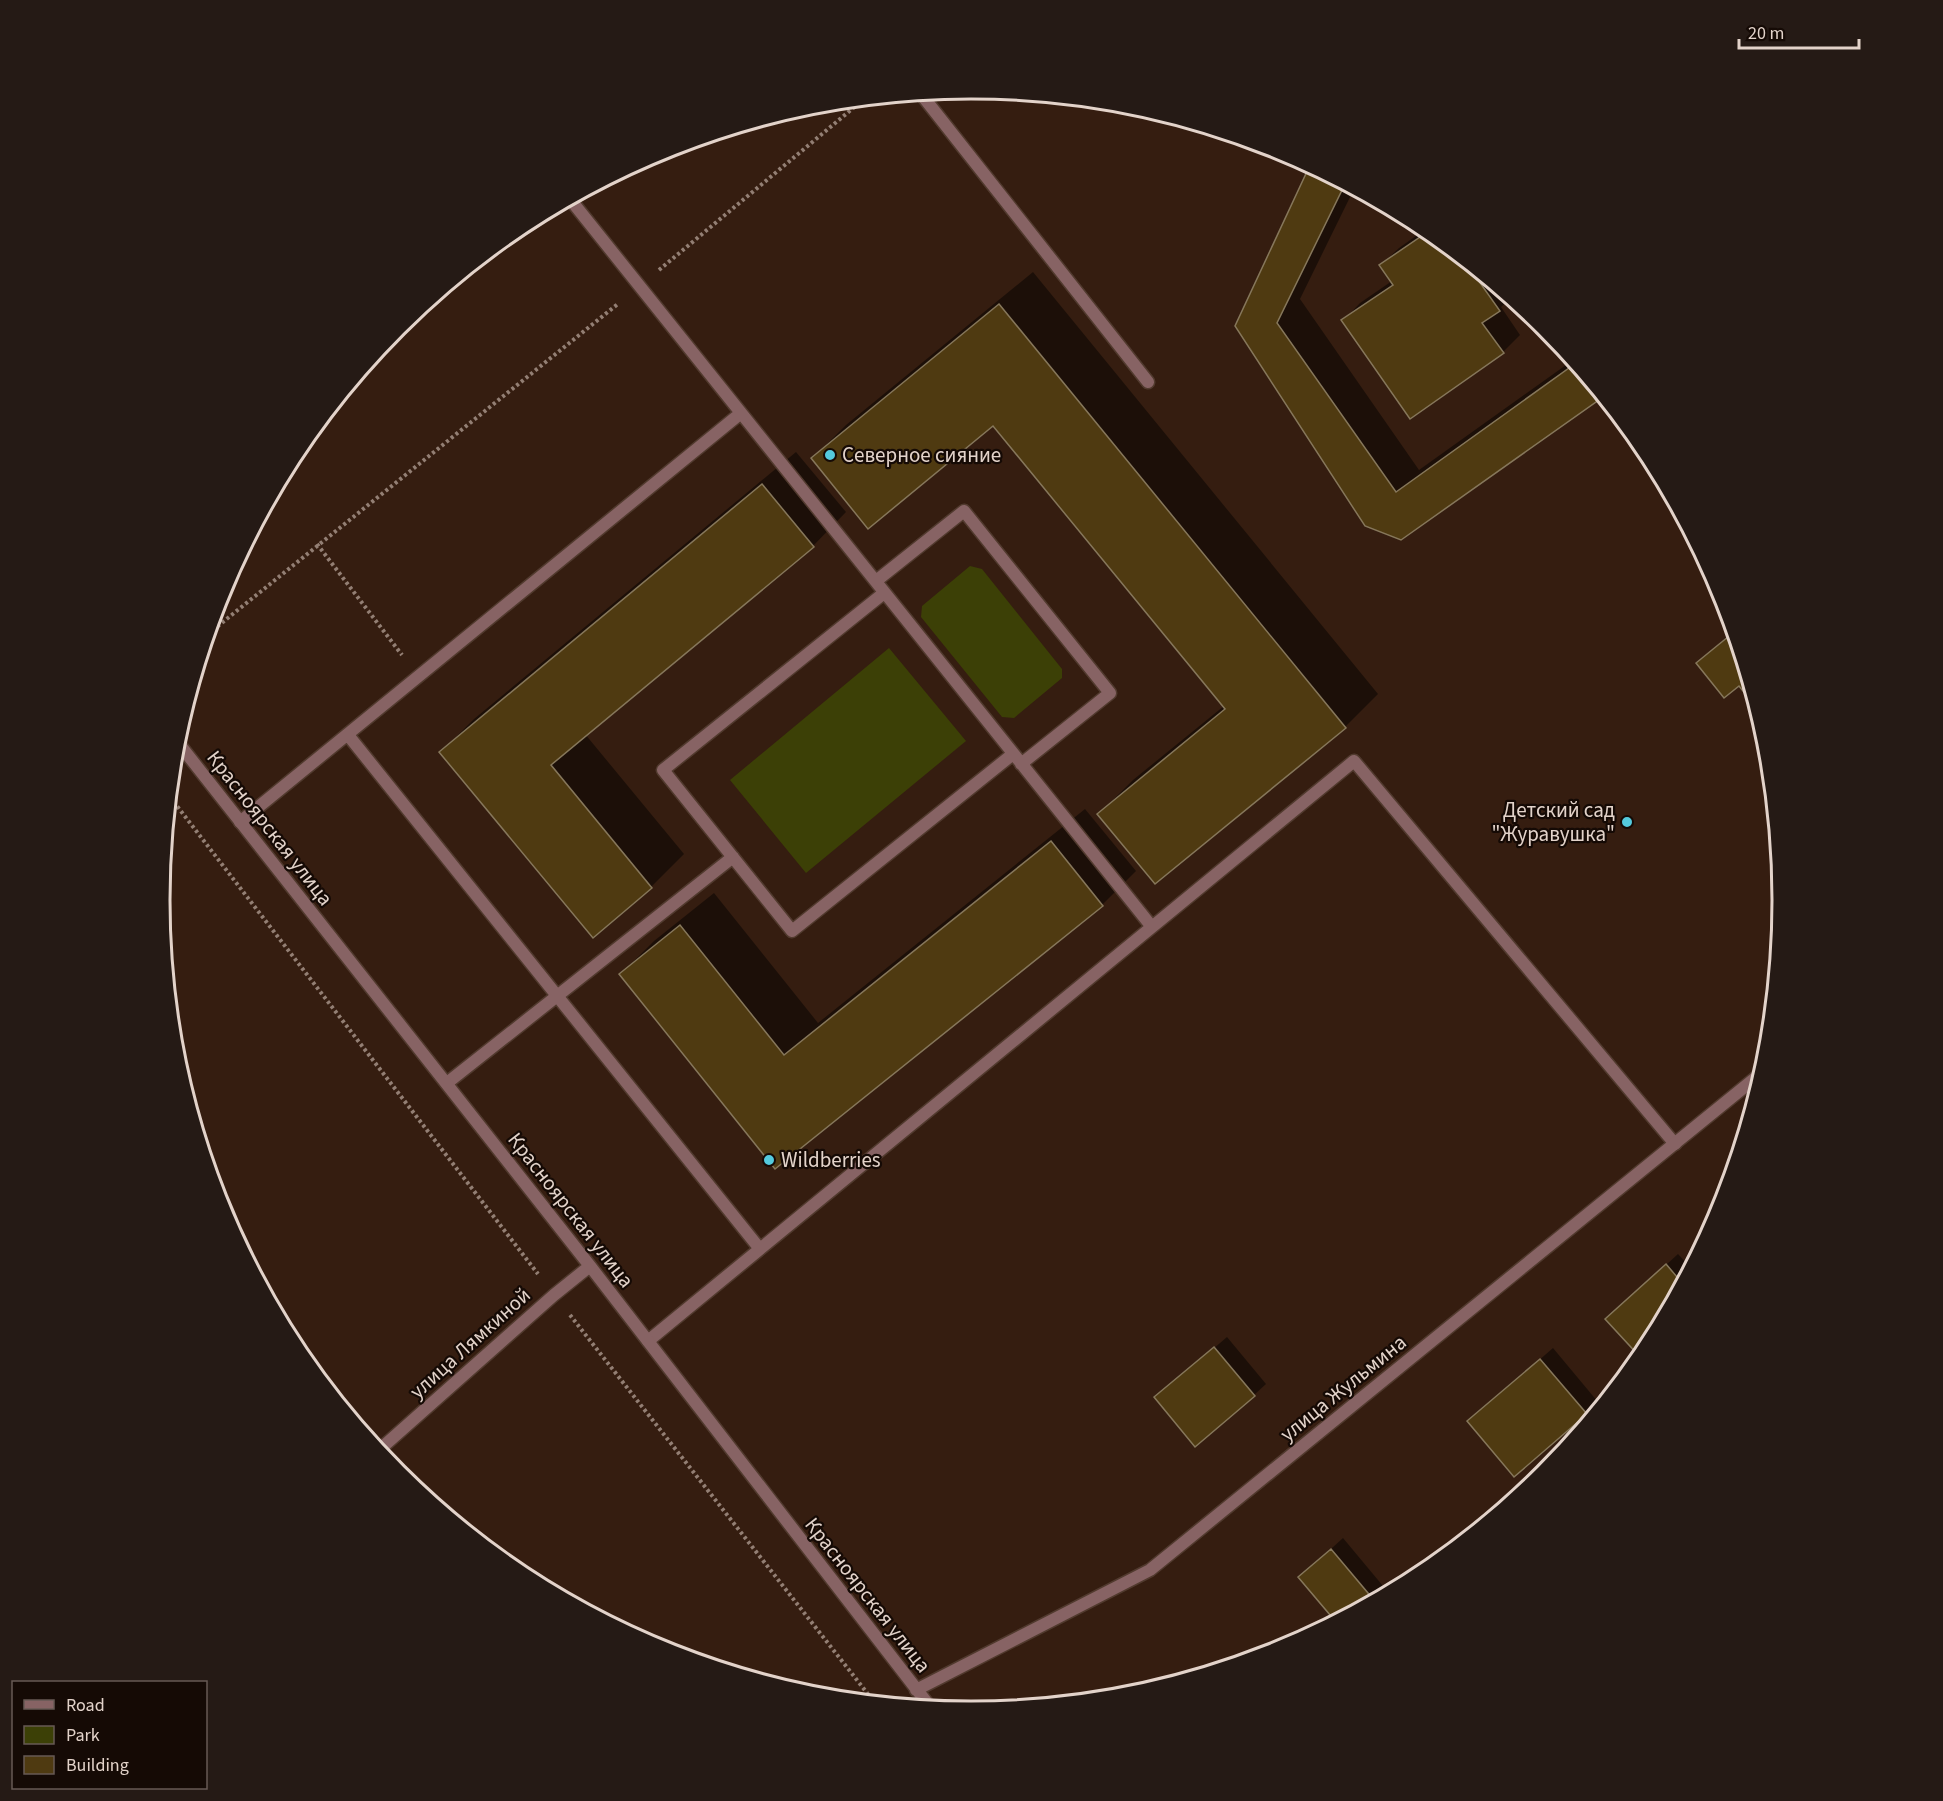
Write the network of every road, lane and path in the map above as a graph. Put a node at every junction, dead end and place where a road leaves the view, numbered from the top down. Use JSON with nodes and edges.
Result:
{"nodes":[{"id":1,"x":927,"y":101,"type":"edge"},
{"id":2,"x":853,"y":108,"type":"edge"},
{"id":3,"x":574,"y":204,"type":"edge"},
{"id":4,"x":639,"y":286,"type":"junction"},
{"id":5,"x":1148,"y":382,"type":"dead end"},
{"id":6,"x":741,"y":413,"type":"junction"},
{"id":7,"x":317,"y":544,"type":"junction"},
{"id":8,"x":876,"y":582,"type":"junction"},
{"id":9,"x":884,"y":593,"type":"junction"},
{"id":10,"x":220,"y":624,"type":"edge"},
{"id":11,"x":418,"y":677,"type":"junction"},
{"id":12,"x":348,"y":735,"type":"junction"},
{"id":13,"x":184,"y":750,"type":"edge"},
{"id":14,"x":1017,"y":759,"type":"junction"},
{"id":15,"x":176,"y":805,"type":"edge"},
{"id":16,"x":240,"y":822,"type":"junction"},
{"id":17,"x":733,"y":857,"type":"junction"},
{"id":18,"x":1152,"y":927,"type":"junction"},
{"id":19,"x":557,"y":996,"type":"junction"},
{"id":20,"x":1752,"y":1080,"type":"edge"},
{"id":21,"x":447,"y":1083,"type":"junction"},
{"id":22,"x":1675,"y":1144,"type":"junction"},
{"id":23,"x":760,"y":1249,"type":"junction"},
{"id":24,"x":590,"y":1266,"type":"junction"},
{"id":25,"x":554,"y":1295,"type":"junction"},
{"id":26,"x":648,"y":1341,"type":"junction"},
{"id":27,"x":384,"y":1445,"type":"edge"},
{"id":28,"x":916,"y":1690,"type":"junction"},
{"id":29,"x":869,"y":1695,"type":"edge"},
{"id":30,"x":925,"y":1700,"type":"edge"}],
"edges":[{"from":1,"to":5,"type":"street"},
{"from":2,"to":4,"type":"path"},
{"from":3,"to":4,"type":"street"},
{"from":4,"to":6,"type":"street"},
{"from":4,"to":7,"type":"path"},
{"from":6,"to":8,"type":"street"},
{"from":6,"to":11,"type":"street"},
{"from":7,"to":10,"type":"path"},
{"from":7,"to":11,"type":"path"},
{"from":8,"to":9,"type":"street"},
{"from":8,"to":14,"type":"street"},
{"from":9,"to":14,"type":"street"},
{"from":9,"to":17,"type":"street"},
{"from":11,"to":12,"type":"street"},
{"from":12,"to":16,"type":"street"},
{"from":12,"to":19,"type":"street"},
{"from":13,"to":16,"type":"street","name":"Красноярская улица"},
{"from":14,"to":17,"type":"street"},
{"from":14,"to":18,"type":"street"},
{"from":15,"to":25,"type":"path"},
{"from":16,"to":21,"type":"street","name":"Красноярская улица"},
{"from":17,"to":19,"type":"street"},
{"from":18,"to":22,"type":"street"},
{"from":18,"to":23,"type":"street"},
{"from":19,"to":21,"type":"street"},
{"from":19,"to":23,"type":"street"},
{"from":20,"to":22,"type":"street","name":"улица Жульмина"},
{"from":21,"to":24,"type":"street","name":"Красноярская улица"},
{"from":22,"to":28,"type":"street","name":"улица Жульмина"},
{"from":23,"to":26,"type":"street"},
{"from":24,"to":25,"type":"street","name":"улица Лямкиной"},
{"from":24,"to":26,"type":"street","name":"Красноярская улица"},
{"from":25,"to":27,"type":"street","name":"улица Лямкиной"},
{"from":25,"to":29,"type":"path"},
{"from":26,"to":28,"type":"street","name":"Красноярская улица"},
{"from":28,"to":30,"type":"street","name":"Красноярская улица"}]}
